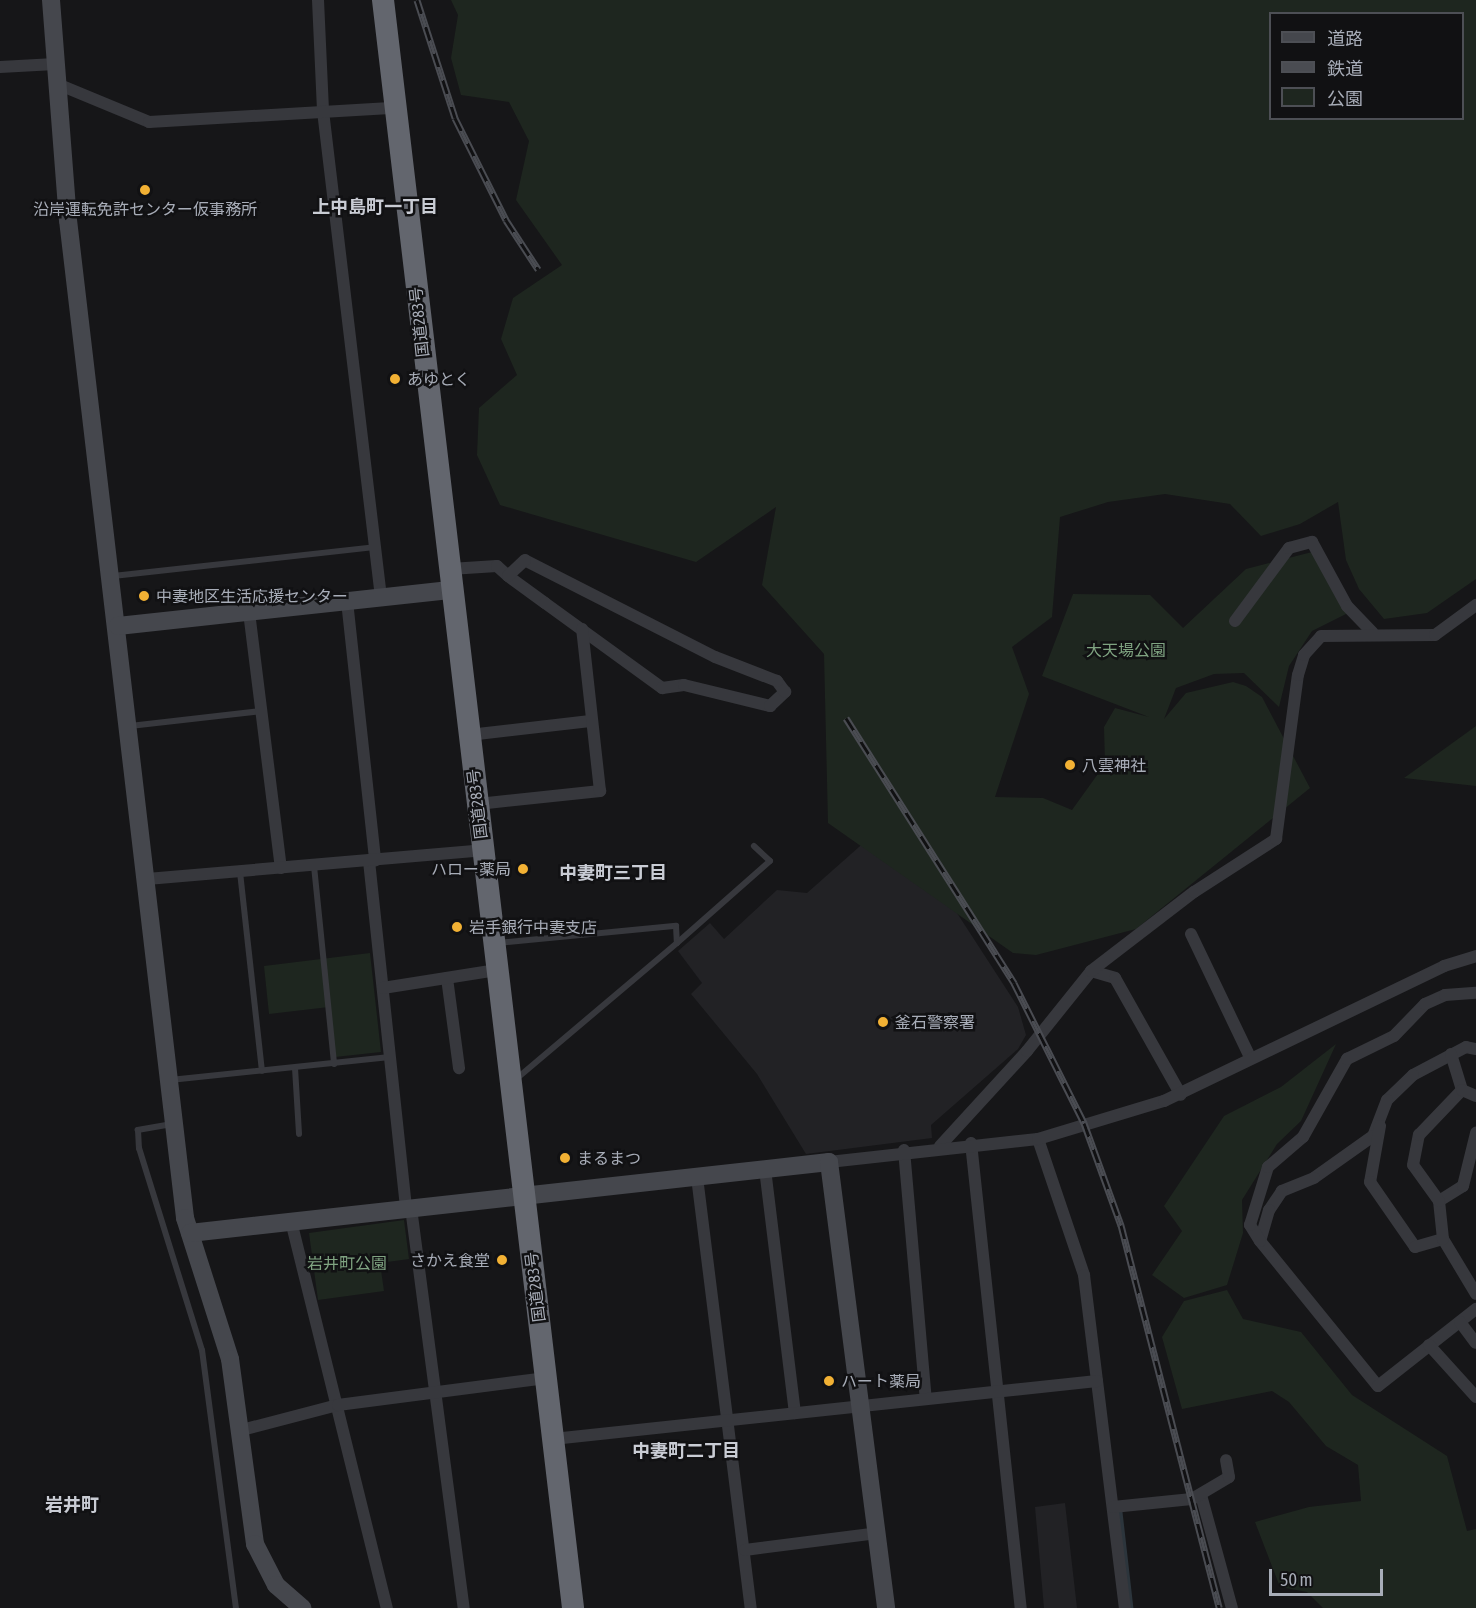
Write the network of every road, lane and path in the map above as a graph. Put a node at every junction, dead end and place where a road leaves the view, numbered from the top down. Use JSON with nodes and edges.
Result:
{"nodes":[{"id":1,"x":51,"y":0,"type":"edge"},
{"id":2,"x":318,"y":0,"type":"edge"},
{"id":3,"x":383,"y":0,"type":"edge"},
{"id":4,"x":54,"y":64,"type":"junction"},
{"id":5,"x":0,"y":67,"type":"edge"},
{"id":6,"x":55,"y":83,"type":"junction"},
{"id":7,"x":395,"y":108,"type":"junction"},
{"id":8,"x":323,"y":111,"type":"junction"},
{"id":9,"x":375,"y":546,"type":"junction"},
{"id":10,"x":113,"y":576,"type":"junction"},
{"id":11,"x":508,"y":576,"type":"junction"},
{"id":12,"x":451,"y":579,"type":"junction"},
{"id":13,"x":381,"y":598,"type":"junction"},
{"id":14,"x":347,"y":601,"type":"junction"},
{"id":15,"x":1476,"y":605,"type":"edge"},
{"id":16,"x":249,"y":612,"type":"junction"},
{"id":17,"x":1235,"y":621,"type":"dead end"},
{"id":18,"x":118,"y":626,"type":"junction"},
{"id":19,"x":582,"y":629,"type":"junction"},
{"id":20,"x":1373,"y":633,"type":"junction"},
{"id":21,"x":261,"y":711,"type":"junction"},
{"id":22,"x":590,"y":721,"type":"junction"},
{"id":23,"x":129,"y":726,"type":"junction"},
{"id":24,"x":469,"y":735,"type":"junction"},
{"id":25,"x":478,"y":804,"type":"junction"},
{"id":26,"x":754,"y":846,"type":"dead end"},
{"id":27,"x":483,"y":850,"type":"junction"},
{"id":28,"x":372,"y":861,"type":"junction"},
{"id":29,"x":314,"y":866,"type":"junction"},
{"id":30,"x":281,"y":868,"type":"junction"},
{"id":31,"x":240,"y":872,"type":"junction"},
{"id":32,"x":147,"y":879,"type":"junction"},
{"id":33,"x":1191,"y":934,"type":"dead end"},
{"id":34,"x":494,"y":943,"type":"junction"},
{"id":35,"x":676,"y":943,"type":"junction"},
{"id":36,"x":1476,"y":956,"type":"edge"},
{"id":37,"x":497,"y":970,"type":"junction"},
{"id":38,"x":1090,"y":971,"type":"junction"},
{"id":39,"x":447,"y":978,"type":"junction"},
{"id":40,"x":383,"y":988,"type":"junction"},
{"id":41,"x":1476,"y":993,"type":"edge"},
{"id":42,"x":1476,"y":1049,"type":"edge"},
{"id":43,"x":1451,"y":1054,"type":"junction"},
{"id":44,"x":390,"y":1057,"type":"junction"},
{"id":45,"x":1250,"y":1057,"type":"junction"},
{"id":46,"x":334,"y":1064,"type":"junction"},
{"id":47,"x":295,"y":1068,"type":"junction"},
{"id":48,"x":459,"y":1068,"type":"dead end"},
{"id":49,"x":262,"y":1071,"type":"junction"},
{"id":50,"x":170,"y":1080,"type":"junction"},
{"id":51,"x":511,"y":1083,"type":"junction"},
{"id":52,"x":1462,"y":1090,"type":"junction"},
{"id":53,"x":1181,"y":1095,"type":"junction"},
{"id":54,"x":1476,"y":1096,"type":"edge"},
{"id":55,"x":1381,"y":1119,"type":"junction"},
{"id":56,"x":174,"y":1123,"type":"junction"},
{"id":57,"x":1476,"y":1133,"type":"edge"},
{"id":58,"x":299,"y":1134,"type":"dead end"},
{"id":59,"x":1038,"y":1139,"type":"junction"},
{"id":60,"x":971,"y":1143,"type":"junction"},
{"id":61,"x":939,"y":1146,"type":"junction"},
{"id":62,"x":904,"y":1150,"type":"junction"},
{"id":63,"x":829,"y":1162,"type":"junction"},
{"id":64,"x":765,"y":1169,"type":"junction"},
{"id":65,"x":697,"y":1177,"type":"junction"},
{"id":66,"x":525,"y":1197,"type":"junction"},
{"id":67,"x":1439,"y":1201,"type":"junction"},
{"id":68,"x":409,"y":1208,"type":"junction"},
{"id":69,"x":291,"y":1221,"type":"junction"},
{"id":70,"x":190,"y":1233,"type":"junction"},
{"id":71,"x":1443,"y":1239,"type":"junction"},
{"id":72,"x":1260,"y":1241,"type":"junction"},
{"id":73,"x":1476,"y":1294,"type":"edge"},
{"id":74,"x":1476,"y":1309,"type":"edge"},
{"id":75,"x":1460,"y":1322,"type":"junction"},
{"id":76,"x":1476,"y":1343,"type":"edge"},
{"id":77,"x":1429,"y":1345,"type":"junction"},
{"id":78,"x":546,"y":1378,"type":"junction"},
{"id":79,"x":1097,"y":1381,"type":"junction"},
{"id":80,"x":435,"y":1390,"type":"junction"},
{"id":81,"x":998,"y":1392,"type":"junction"},
{"id":82,"x":1476,"y":1396,"type":"edge"},
{"id":83,"x":926,"y":1399,"type":"junction"},
{"id":84,"x":338,"y":1405,"type":"junction"},
{"id":85,"x":864,"y":1406,"type":"junction"},
{"id":86,"x":795,"y":1413,"type":"junction"},
{"id":87,"x":731,"y":1420,"type":"junction"},
{"id":88,"x":238,"y":1431,"type":"junction"},
{"id":89,"x":553,"y":1439,"type":"junction"},
{"id":90,"x":1226,"y":1460,"type":"dead end"},
{"id":91,"x":1201,"y":1495,"type":"junction"},
{"id":92,"x":1113,"y":1507,"type":"junction"},
{"id":93,"x":878,"y":1533,"type":"junction"},
{"id":94,"x":745,"y":1550,"type":"junction"},
{"id":95,"x":236,"y":1608,"type":"edge"},
{"id":96,"x":302,"y":1608,"type":"edge"},
{"id":97,"x":387,"y":1608,"type":"edge"},
{"id":98,"x":464,"y":1608,"type":"edge"},
{"id":99,"x":573,"y":1608,"type":"edge"},
{"id":100,"x":751,"y":1608,"type":"edge"},
{"id":101,"x":885,"y":1608,"type":"edge"},
{"id":102,"x":1021,"y":1608,"type":"edge"},
{"id":103,"x":1125,"y":1608,"type":"edge"},
{"id":104,"x":1232,"y":1608,"type":"edge"}],
"edges":[{"from":1,"to":4,"type":"street"},
{"from":2,"to":8,"type":"street"},
{"from":3,"to":7,"type":"highway","name":"国道283号"},
{"from":4,"to":5,"type":"street"},
{"from":4,"to":6,"type":"street"},
{"from":6,"to":8,"type":"street"},
{"from":6,"to":10,"type":"street"},
{"from":7,"to":8,"type":"street"},
{"from":7,"to":12,"type":"highway","name":"国道283号"},
{"from":8,"to":9,"type":"street"},
{"from":9,"to":10,"type":"lane"},
{"from":9,"to":13,"type":"street"},
{"from":10,"to":18,"type":"street"},
{"from":11,"to":12,"type":"street"},
{"from":11,"to":19,"type":"street"},
{"from":11,"to":19,"type":"street"},
{"from":12,"to":13,"type":"street"},
{"from":12,"to":24,"type":"highway","name":"国道283号"},
{"from":13,"to":14,"type":"street"},
{"from":14,"to":16,"type":"street"},
{"from":14,"to":28,"type":"street"},
{"from":15,"to":20,"type":"street"},
{"from":16,"to":18,"type":"street"},
{"from":16,"to":21,"type":"street"},
{"from":17,"to":20,"type":"street"},
{"from":18,"to":23,"type":"street"},
{"from":19,"to":22,"type":"street"},
{"from":20,"to":38,"type":"street"},
{"from":21,"to":23,"type":"lane"},
{"from":21,"to":30,"type":"street"},
{"from":22,"to":24,"type":"street"},
{"from":22,"to":25,"type":"street"},
{"from":23,"to":32,"type":"street"},
{"from":24,"to":25,"type":"highway","name":"国道283号"},
{"from":25,"to":27,"type":"highway","name":"国道283号"},
{"from":26,"to":35,"type":"lane"},
{"from":27,"to":28,"type":"street"},
{"from":27,"to":34,"type":"highway","name":"国道283号"},
{"from":28,"to":29,"type":"street"},
{"from":28,"to":40,"type":"street"},
{"from":29,"to":30,"type":"street"},
{"from":29,"to":46,"type":"lane"},
{"from":30,"to":31,"type":"street"},
{"from":31,"to":32,"type":"street"},
{"from":31,"to":49,"type":"lane"},
{"from":32,"to":50,"type":"street"},
{"from":33,"to":45,"type":"street"},
{"from":34,"to":35,"type":"lane"},
{"from":34,"to":37,"type":"highway","name":"国道283号"},
{"from":35,"to":51,"type":"lane"},
{"from":36,"to":45,"type":"street"},
{"from":37,"to":39,"type":"street"},
{"from":37,"to":51,"type":"highway","name":"国道283号"},
{"from":38,"to":53,"type":"street"},
{"from":38,"to":61,"type":"street"},
{"from":39,"to":40,"type":"street"},
{"from":39,"to":48,"type":"street"},
{"from":40,"to":44,"type":"street"},
{"from":41,"to":72,"type":"street"},
{"from":42,"to":43,"type":"street"},
{"from":43,"to":52,"type":"street"},
{"from":43,"to":55,"type":"street"},
{"from":44,"to":46,"type":"lane"},
{"from":44,"to":68,"type":"street"},
{"from":45,"to":53,"type":"street"},
{"from":46,"to":47,"type":"lane"},
{"from":47,"to":49,"type":"lane"},
{"from":47,"to":58,"type":"lane"},
{"from":49,"to":50,"type":"lane"},
{"from":50,"to":56,"type":"street"},
{"from":51,"to":66,"type":"highway","name":"国道283号"},
{"from":52,"to":54,"type":"street"},
{"from":52,"to":67,"type":"street"},
{"from":53,"to":59,"type":"street"},
{"from":55,"to":71,"type":"street"},
{"from":55,"to":72,"type":"street"},
{"from":56,"to":70,"type":"street"},
{"from":56,"to":95,"type":"lane"},
{"from":57,"to":67,"type":"street"},
{"from":59,"to":60,"type":"street"},
{"from":59,"to":79,"type":"street"},
{"from":60,"to":61,"type":"street"},
{"from":60,"to":81,"type":"street"},
{"from":61,"to":62,"type":"street"},
{"from":62,"to":63,"type":"street"},
{"from":62,"to":83,"type":"street"},
{"from":63,"to":64,"type":"street"},
{"from":63,"to":85,"type":"street"},
{"from":64,"to":65,"type":"street"},
{"from":64,"to":86,"type":"street"},
{"from":65,"to":66,"type":"street"},
{"from":65,"to":87,"type":"street"},
{"from":66,"to":68,"type":"street"},
{"from":66,"to":78,"type":"highway","name":"国道283号"},
{"from":67,"to":71,"type":"street"},
{"from":68,"to":69,"type":"street"},
{"from":68,"to":80,"type":"street"},
{"from":69,"to":70,"type":"street"},
{"from":69,"to":84,"type":"street"},
{"from":70,"to":88,"type":"street"},
{"from":71,"to":73,"type":"street"},
{"from":72,"to":77,"type":"street"},
{"from":74,"to":75,"type":"street"},
{"from":75,"to":76,"type":"street"},
{"from":75,"to":77,"type":"street"},
{"from":77,"to":82,"type":"street"},
{"from":78,"to":80,"type":"street"},
{"from":78,"to":89,"type":"highway","name":"国道283号"},
{"from":79,"to":81,"type":"street"},
{"from":79,"to":92,"type":"street"},
{"from":80,"to":84,"type":"street"},
{"from":80,"to":98,"type":"street"},
{"from":81,"to":83,"type":"street"},
{"from":81,"to":102,"type":"street"},
{"from":83,"to":85,"type":"street"},
{"from":84,"to":88,"type":"street"},
{"from":84,"to":97,"type":"street"},
{"from":85,"to":86,"type":"street"},
{"from":85,"to":93,"type":"street"},
{"from":86,"to":87,"type":"street"},
{"from":87,"to":89,"type":"street"},
{"from":87,"to":94,"type":"street"},
{"from":88,"to":96,"type":"street"},
{"from":89,"to":99,"type":"highway","name":"国道283号"},
{"from":90,"to":91,"type":"street"},
{"from":91,"to":92,"type":"street"},
{"from":91,"to":104,"type":"street"},
{"from":92,"to":103,"type":"street"},
{"from":93,"to":94,"type":"street"},
{"from":93,"to":101,"type":"street"},
{"from":94,"to":100,"type":"street"}]}
